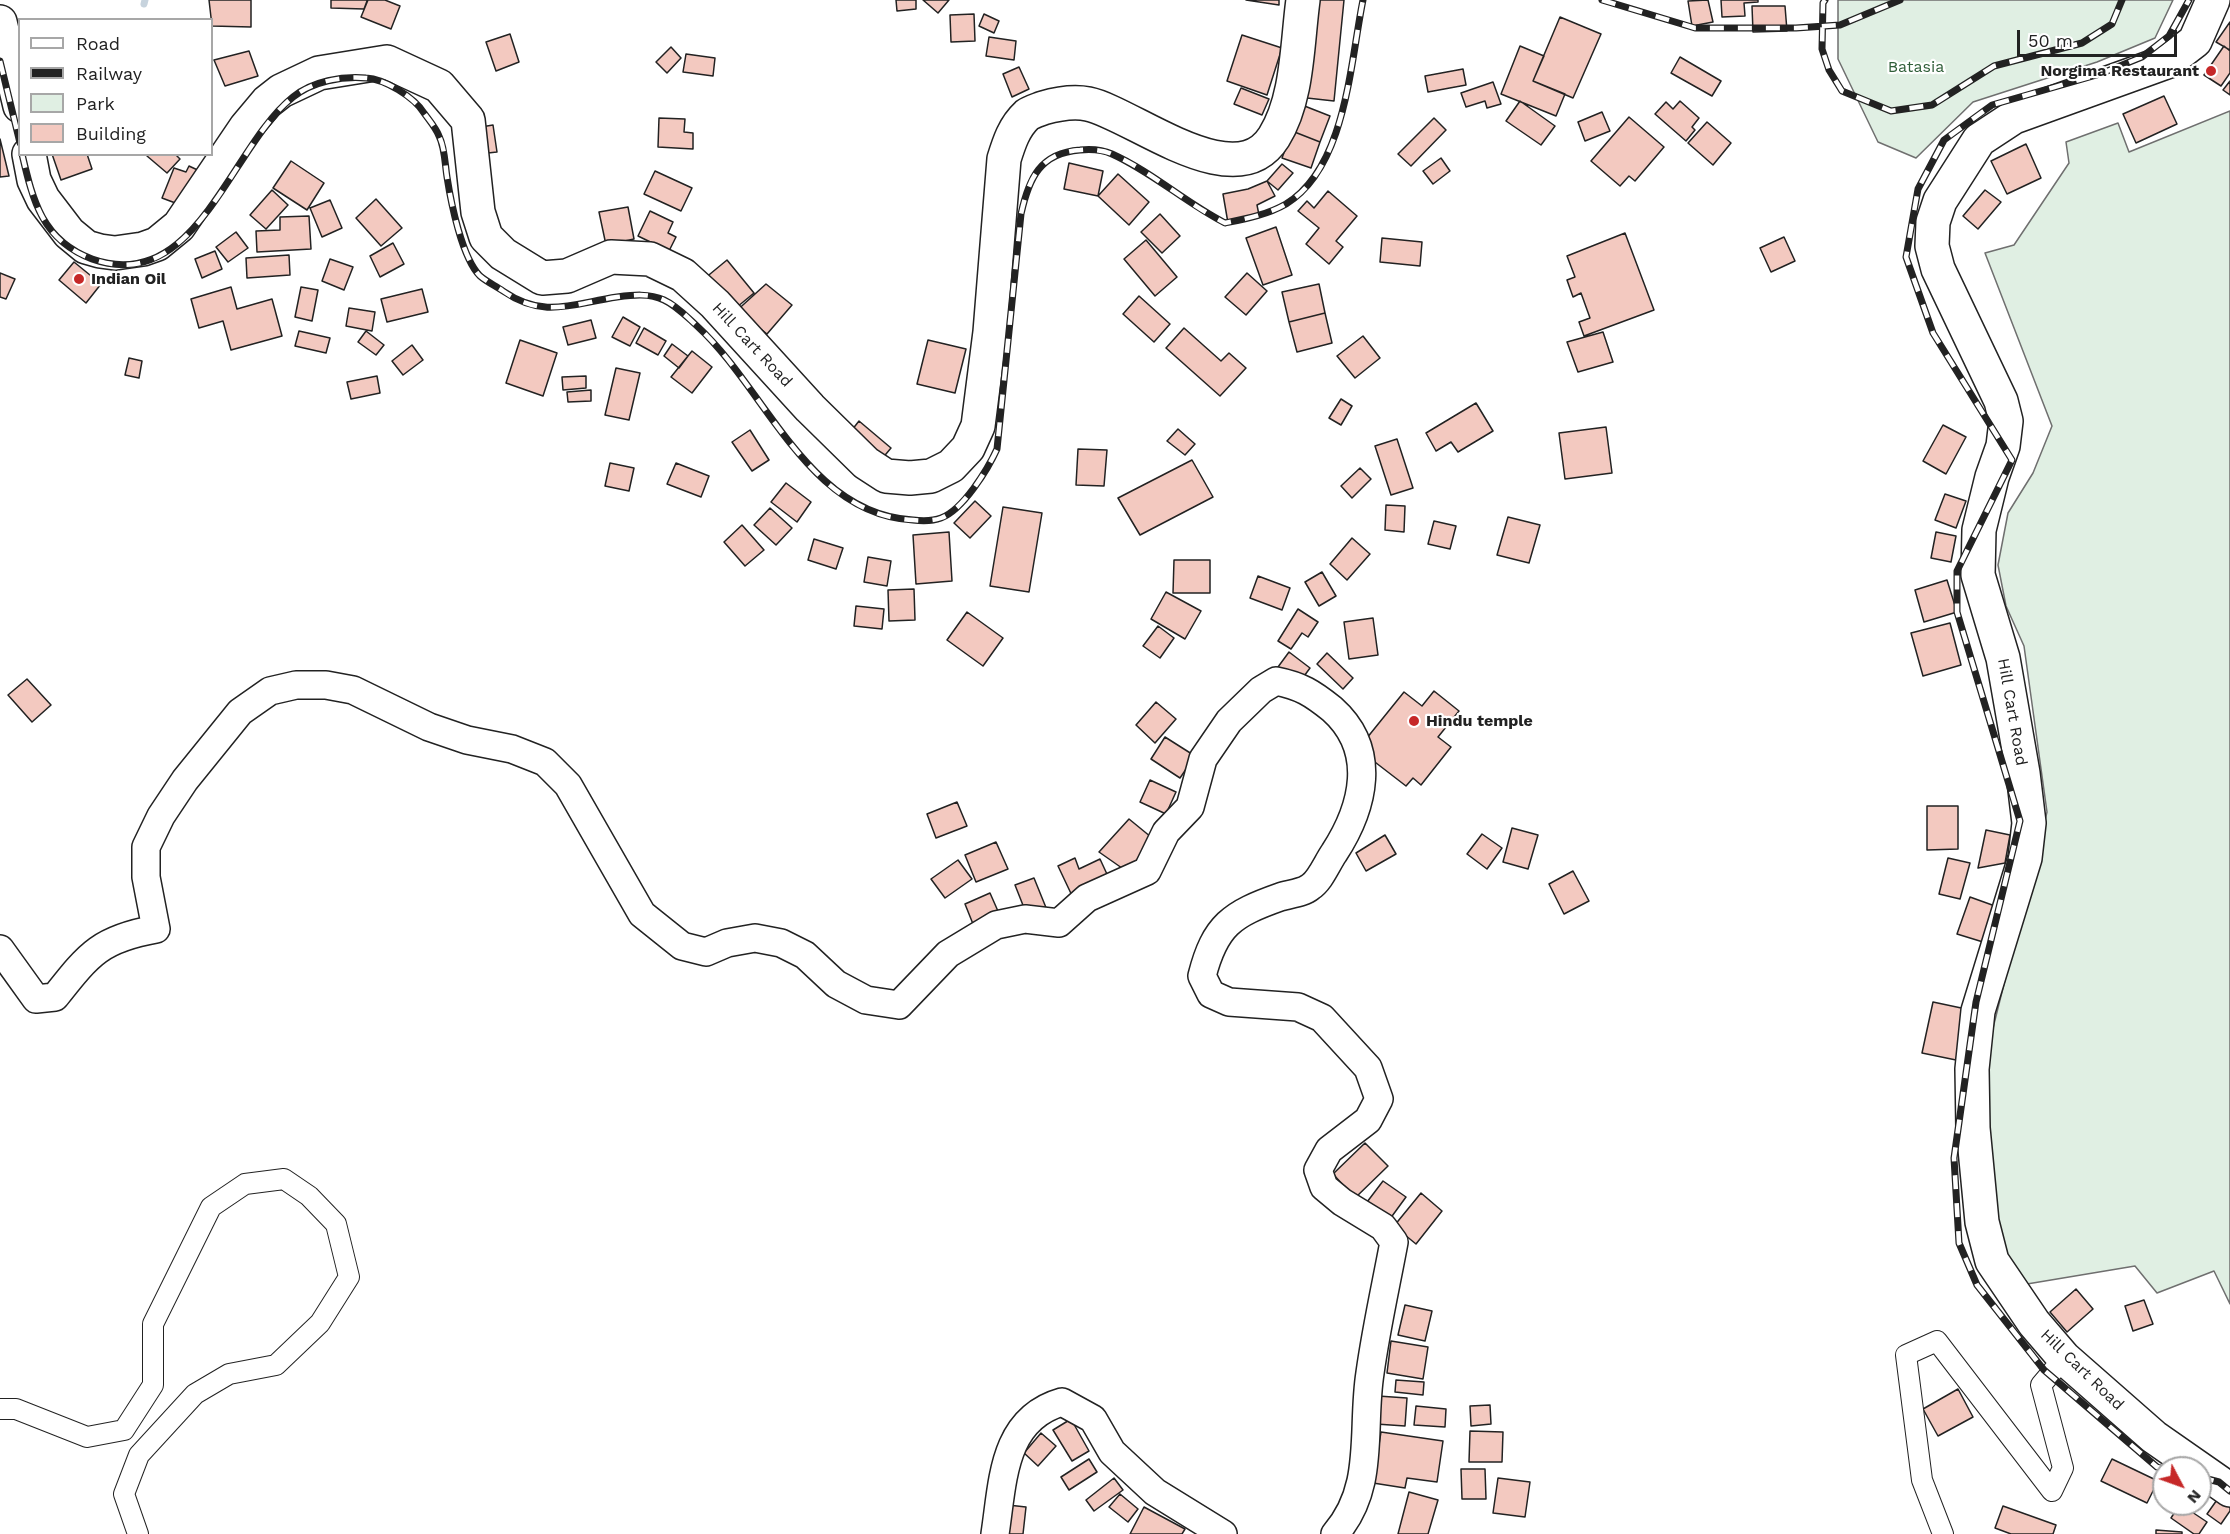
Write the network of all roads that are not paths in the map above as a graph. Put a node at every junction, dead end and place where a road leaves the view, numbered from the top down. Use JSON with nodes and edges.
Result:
{"nodes":[{"id":1,"x":1303,"y":0,"type":"edge"},
{"id":2,"x":2213,"y":0,"type":"edge"},
{"id":3,"x":0,"y":22,"type":"edge"},
{"id":4,"x":18,"y":98,"type":"edge"},
{"id":5,"x":29,"y":156,"type":"edge"},
{"id":6,"x":0,"y":950,"type":"edge"},
{"id":7,"x":2064,"y":1358,"type":"junction"},
{"id":8,"x":0,"y":1409,"type":"edge"},
{"id":9,"x":2230,"y":1490,"type":"edge"},
{"id":10,"x":138,"y":1534,"type":"edge"},
{"id":11,"x":995,"y":1534,"type":"edge"},
{"id":12,"x":1223,"y":1534,"type":"edge"},
{"id":13,"x":1335,"y":1534,"type":"edge"},
{"id":14,"x":1943,"y":1534,"type":"edge"}],
"edges":[{"from":1,"to":5,"type":"highway","name":"Hill Cart Road"},
{"from":2,"to":7,"type":"highway","name":"Hill Cart Road"},
{"from":3,"to":4,"type":"highway"},
{"from":6,"to":13,"type":"main road"},
{"from":7,"to":9,"type":"highway","name":"Hill Cart Road"},
{"from":7,"to":14,"type":"street"},
{"from":8,"to":10,"type":"street"},
{"from":11,"to":12,"type":"main road"}]}
